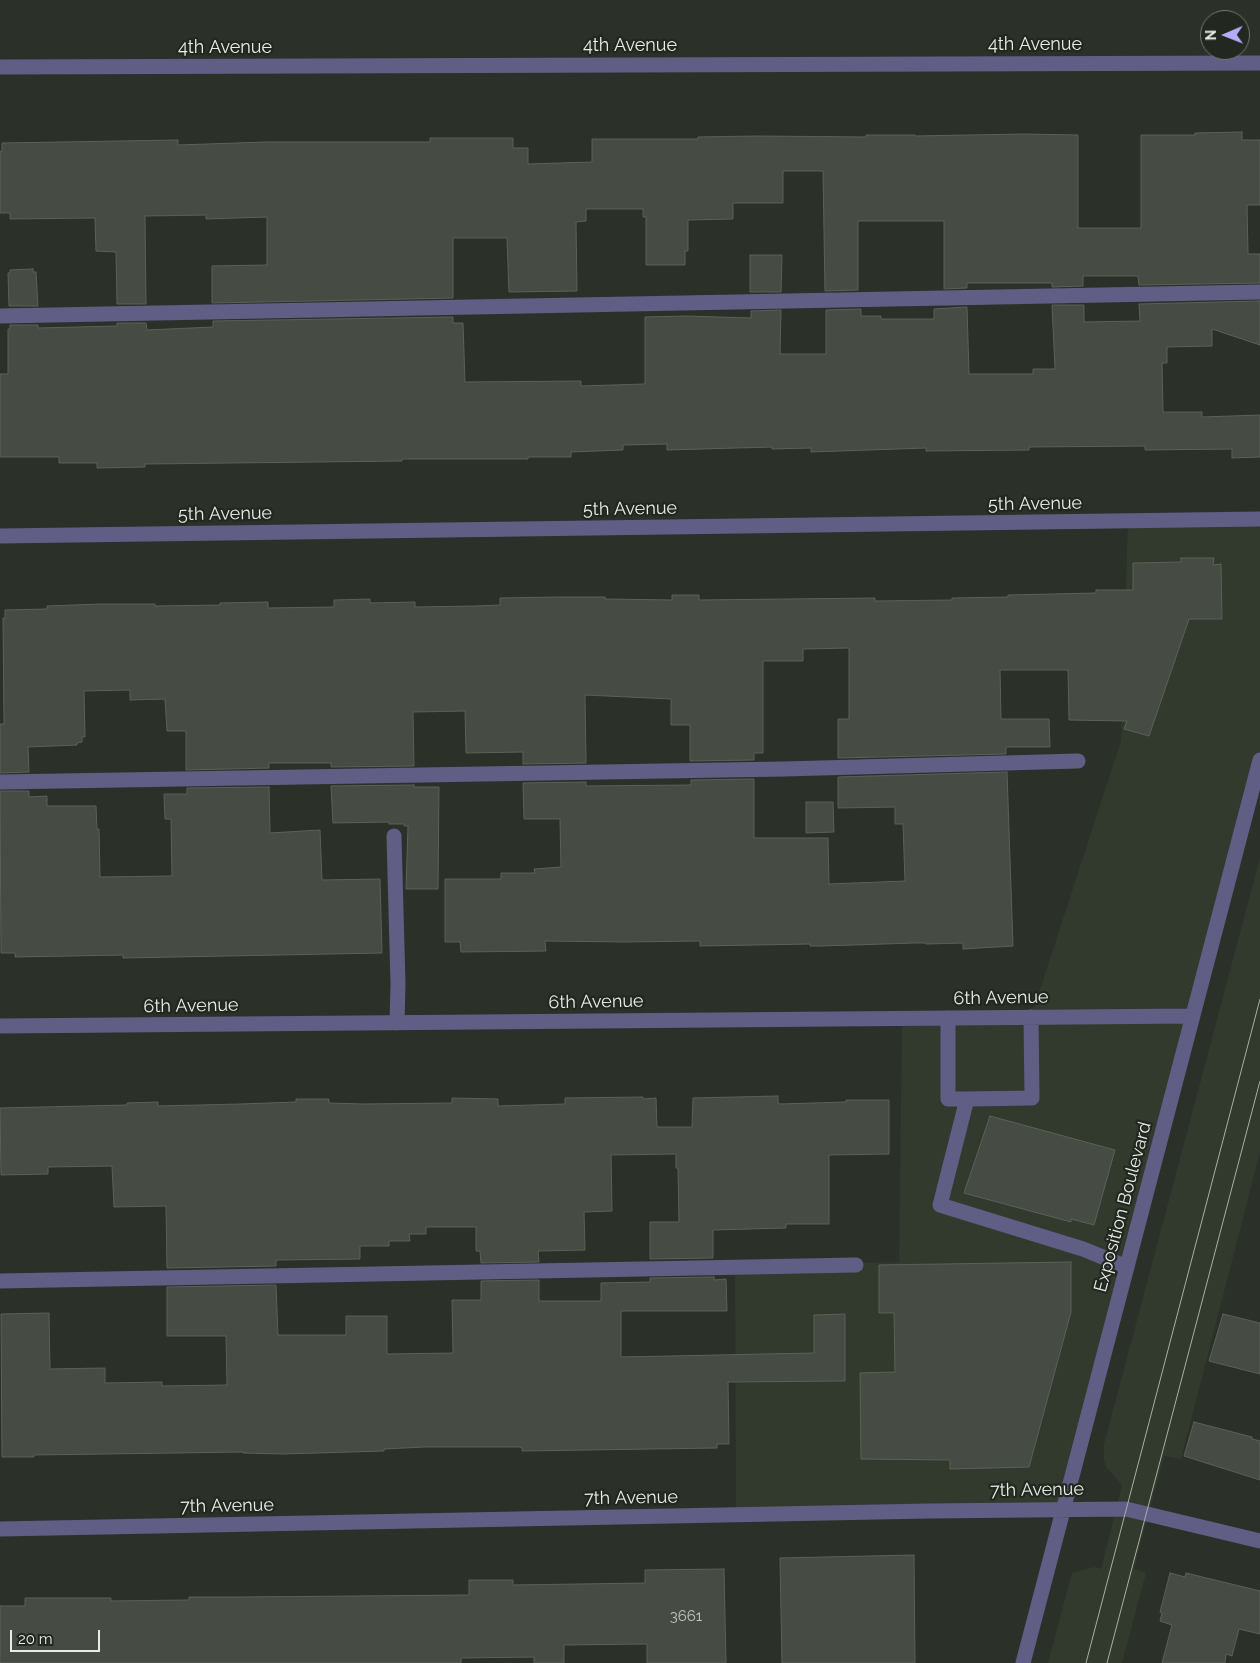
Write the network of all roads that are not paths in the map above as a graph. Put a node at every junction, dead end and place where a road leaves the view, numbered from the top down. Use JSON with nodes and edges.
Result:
{"nodes":[{"id":1,"x":1260,"y":63,"type":"edge"},
{"id":2,"x":0,"y":67,"type":"edge"},
{"id":3,"x":1260,"y":292,"type":"edge"},
{"id":4,"x":0,"y":316,"type":"edge"},
{"id":5,"x":1260,"y":519,"type":"edge"},
{"id":6,"x":0,"y":536,"type":"edge"},
{"id":7,"x":1078,"y":760,"type":"dead end"},
{"id":8,"x":1260,"y":760,"type":"edge"},
{"id":9,"x":0,"y":782,"type":"edge"},
{"id":10,"x":394,"y":836,"type":"dead end"},
{"id":11,"x":1193,"y":1016,"type":"junction"},
{"id":12,"x":1031,"y":1017,"type":"junction"},
{"id":13,"x":948,"y":1018,"type":"junction"},
{"id":14,"x":397,"y":1023,"type":"junction"},
{"id":15,"x":0,"y":1026,"type":"edge"},
{"id":16,"x":967,"y":1099,"type":"junction"},
{"id":17,"x":856,"y":1265,"type":"dead end"},
{"id":18,"x":1127,"y":1266,"type":"junction"},
{"id":19,"x":0,"y":1281,"type":"edge"},
{"id":20,"x":1063,"y":1508,"type":"junction"},
{"id":21,"x":0,"y":1529,"type":"edge"},
{"id":22,"x":1260,"y":1541,"type":"edge"},
{"id":23,"x":1023,"y":1663,"type":"edge"}],
"edges":[{"from":1,"to":2,"type":"street","name":"4th Avenue"},
{"from":3,"to":4,"type":"street"},
{"from":5,"to":6,"type":"street","name":"5th Avenue"},
{"from":7,"to":9,"type":"street"},
{"from":8,"to":11,"type":"street","name":"Exposition Boulevard"},
{"from":10,"to":14,"type":"street"},
{"from":11,"to":12,"type":"street","name":"6th Avenue"},
{"from":11,"to":18,"type":"street","name":"Exposition Boulevard"},
{"from":12,"to":13,"type":"street","name":"6th Avenue"},
{"from":12,"to":16,"type":"street"},
{"from":13,"to":14,"type":"street","name":"6th Avenue"},
{"from":13,"to":16,"type":"street"},
{"from":14,"to":15,"type":"street","name":"6th Avenue"},
{"from":16,"to":18,"type":"street"},
{"from":17,"to":19,"type":"street"},
{"from":18,"to":20,"type":"street","name":"Exposition Boulevard"},
{"from":20,"to":21,"type":"street","name":"7th Avenue"},
{"from":20,"to":22,"type":"street","name":"7th Avenue"},
{"from":20,"to":23,"type":"street","name":"Exposition Boulevard"}]}
